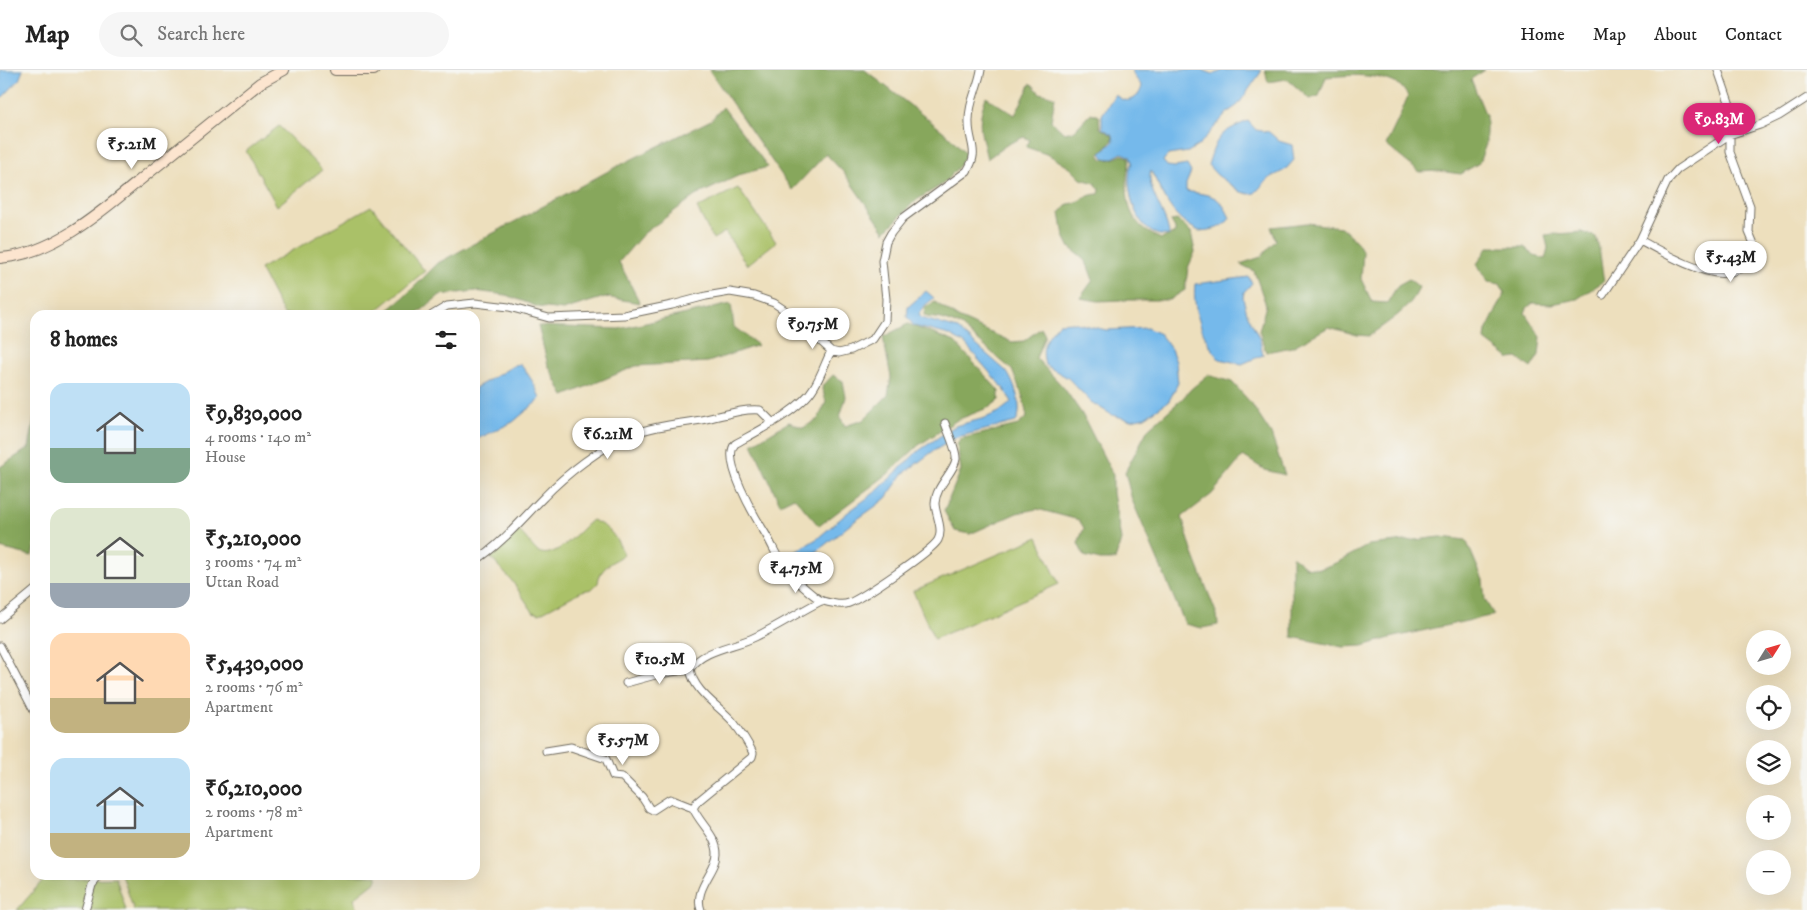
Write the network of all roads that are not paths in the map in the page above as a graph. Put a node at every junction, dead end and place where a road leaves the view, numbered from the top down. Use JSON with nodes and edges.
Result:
{"nodes":[{"id":1,"x":284,"y":70,"type":"edge"},
{"id":2,"x":335,"y":70,"type":"edge"},
{"id":3,"x":374,"y":70,"type":"edge"},
{"id":4,"x":981,"y":70,"type":"edge"},
{"id":5,"x":1718,"y":70,"type":"edge"},
{"id":6,"x":1807,"y":98,"type":"edge"},
{"id":7,"x":1729,"y":135,"type":"junction"},
{"id":8,"x":1640,"y":240,"type":"junction"},
{"id":9,"x":0,"y":258,"type":"edge"},
{"id":10,"x":1603,"y":295,"type":"dead end"},
{"id":11,"x":440,"y":310,"type":"edge"},
{"id":12,"x":830,"y":351,"type":"junction"},
{"id":13,"x":773,"y":423,"type":"junction"},
{"id":14,"x":946,"y":423,"type":"dead end"},
{"id":15,"x":480,"y":557,"type":"edge"},
{"id":16,"x":30,"y":594,"type":"edge"},
{"id":17,"x":821,"y":601,"type":"junction"},
{"id":18,"x":0,"y":619,"type":"edge"},
{"id":19,"x":0,"y":646,"type":"edge"},
{"id":20,"x":690,"y":669,"type":"junction"},
{"id":21,"x":626,"y":683,"type":"dead end"},
{"id":22,"x":30,"y":703,"type":"edge"},
{"id":23,"x":546,"y":751,"type":"dead end"},
{"id":24,"x":693,"y":808,"type":"junction"},
{"id":25,"x":96,"y":880,"type":"edge"},
{"id":26,"x":85,"y":910,"type":"edge"},
{"id":27,"x":701,"y":910,"type":"edge"}],
"edges":[{"from":1,"to":9,"type":"main road"},
{"from":2,"to":3,"type":"main road"},
{"from":4,"to":12,"type":"street"},
{"from":5,"to":7,"type":"street"},
{"from":6,"to":7,"type":"street"},
{"from":7,"to":8,"type":"street"},
{"from":7,"to":8,"type":"street"},
{"from":8,"to":10,"type":"street"},
{"from":11,"to":12,"type":"street"},
{"from":12,"to":13,"type":"street"},
{"from":13,"to":15,"type":"street"},
{"from":13,"to":17,"type":"street"},
{"from":14,"to":17,"type":"street"},
{"from":16,"to":18,"type":"street"},
{"from":17,"to":20,"type":"street"},
{"from":19,"to":22,"type":"street"},
{"from":20,"to":21,"type":"street"},
{"from":20,"to":24,"type":"street"},
{"from":23,"to":24,"type":"street"},
{"from":24,"to":27,"type":"street"},
{"from":25,"to":26,"type":"street"}]}
